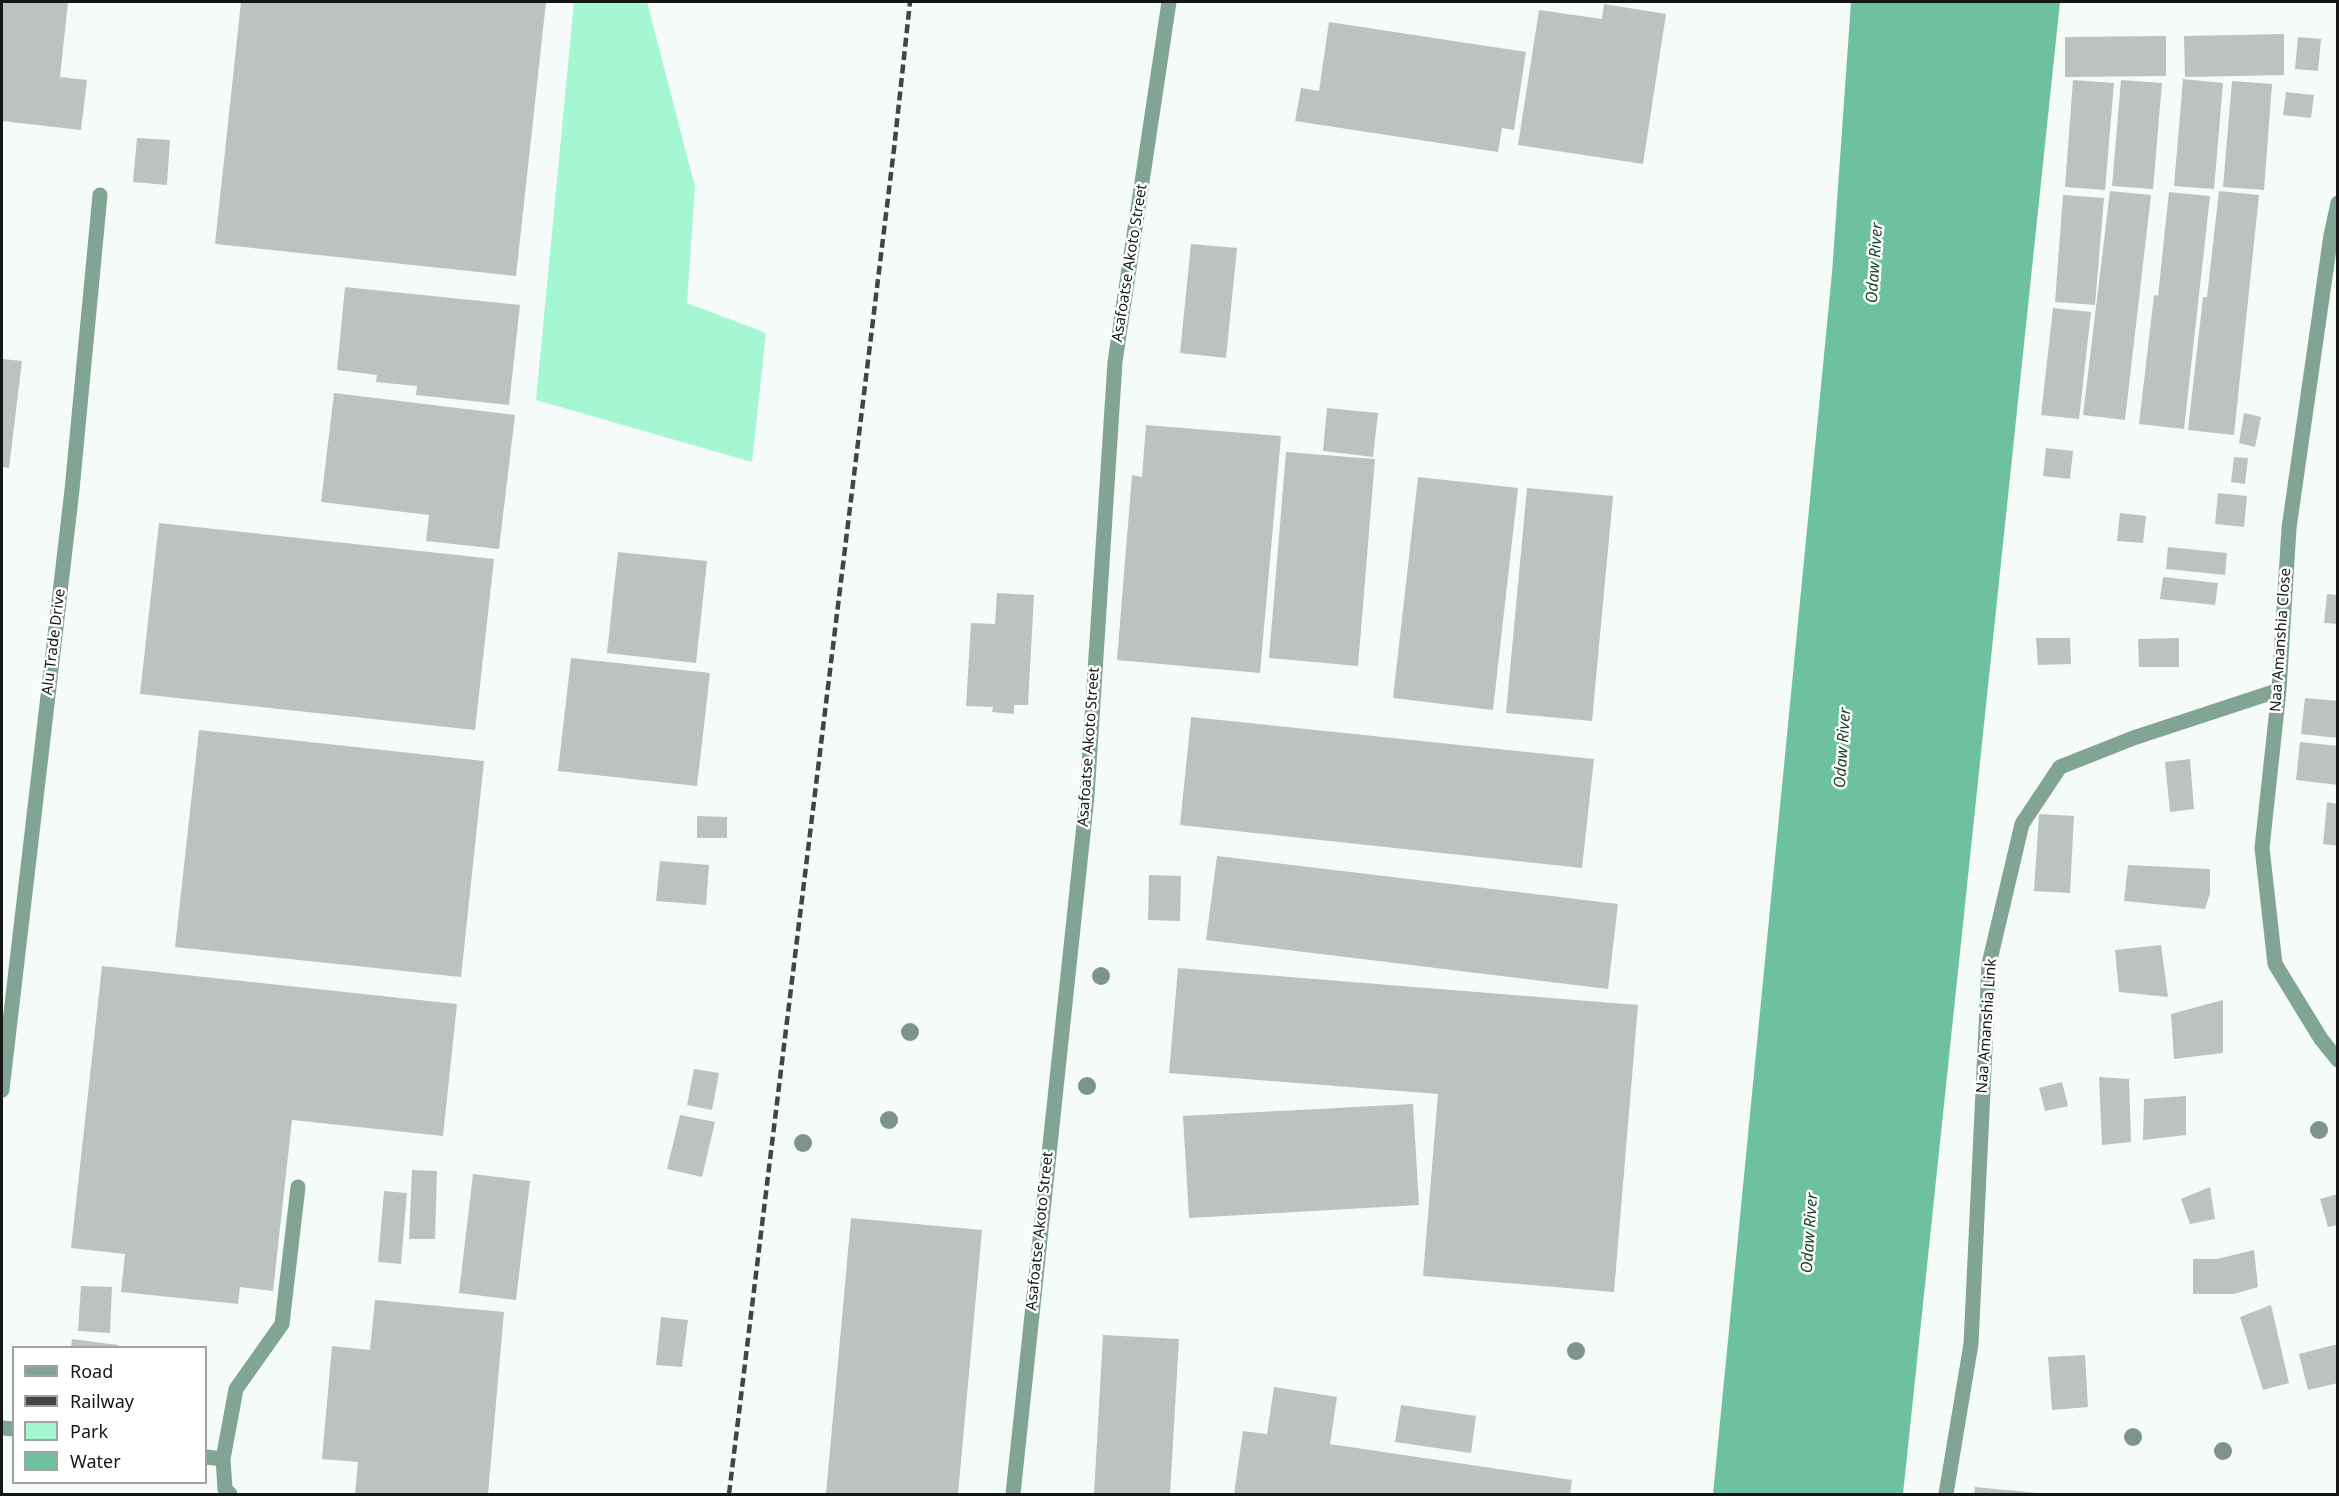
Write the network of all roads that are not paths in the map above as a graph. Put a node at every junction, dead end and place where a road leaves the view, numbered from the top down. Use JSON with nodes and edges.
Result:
{"nodes":[{"id":1,"x":1169,"y":2,"type":"edge"},
{"id":2,"x":99,"y":195,"type":"dead end"},
{"id":3,"x":2337,"y":203,"type":"edge"},
{"id":4,"x":2279,"y":690,"type":"junction"},
{"id":5,"x":2337,"y":1060,"type":"edge"},
{"id":6,"x":2,"y":1090,"type":"edge"},
{"id":7,"x":298,"y":1187,"type":"dead end"},
{"id":8,"x":207,"y":1457,"type":"edge"},
{"id":9,"x":223,"y":1459,"type":"junction"},
{"id":10,"x":230,"y":1494,"type":"edge"},
{"id":11,"x":1014,"y":1494,"type":"edge"},
{"id":12,"x":1946,"y":1494,"type":"edge"}],
"edges":[{"from":1,"to":11,"type":"street","name":"Asafoatse Akoto Street"},
{"from":2,"to":6,"type":"street","name":"Alu Trade Drive"},
{"from":3,"to":4,"type":"street","name":"Naa Amanshia Close"},
{"from":4,"to":5,"type":"street","name":"Naa Amanshia Close"},
{"from":4,"to":12,"type":"street","name":"Naa Amanshia Link"},
{"from":7,"to":9,"type":"street"},
{"from":8,"to":9,"type":"street"},
{"from":9,"to":10,"type":"street"}]}
